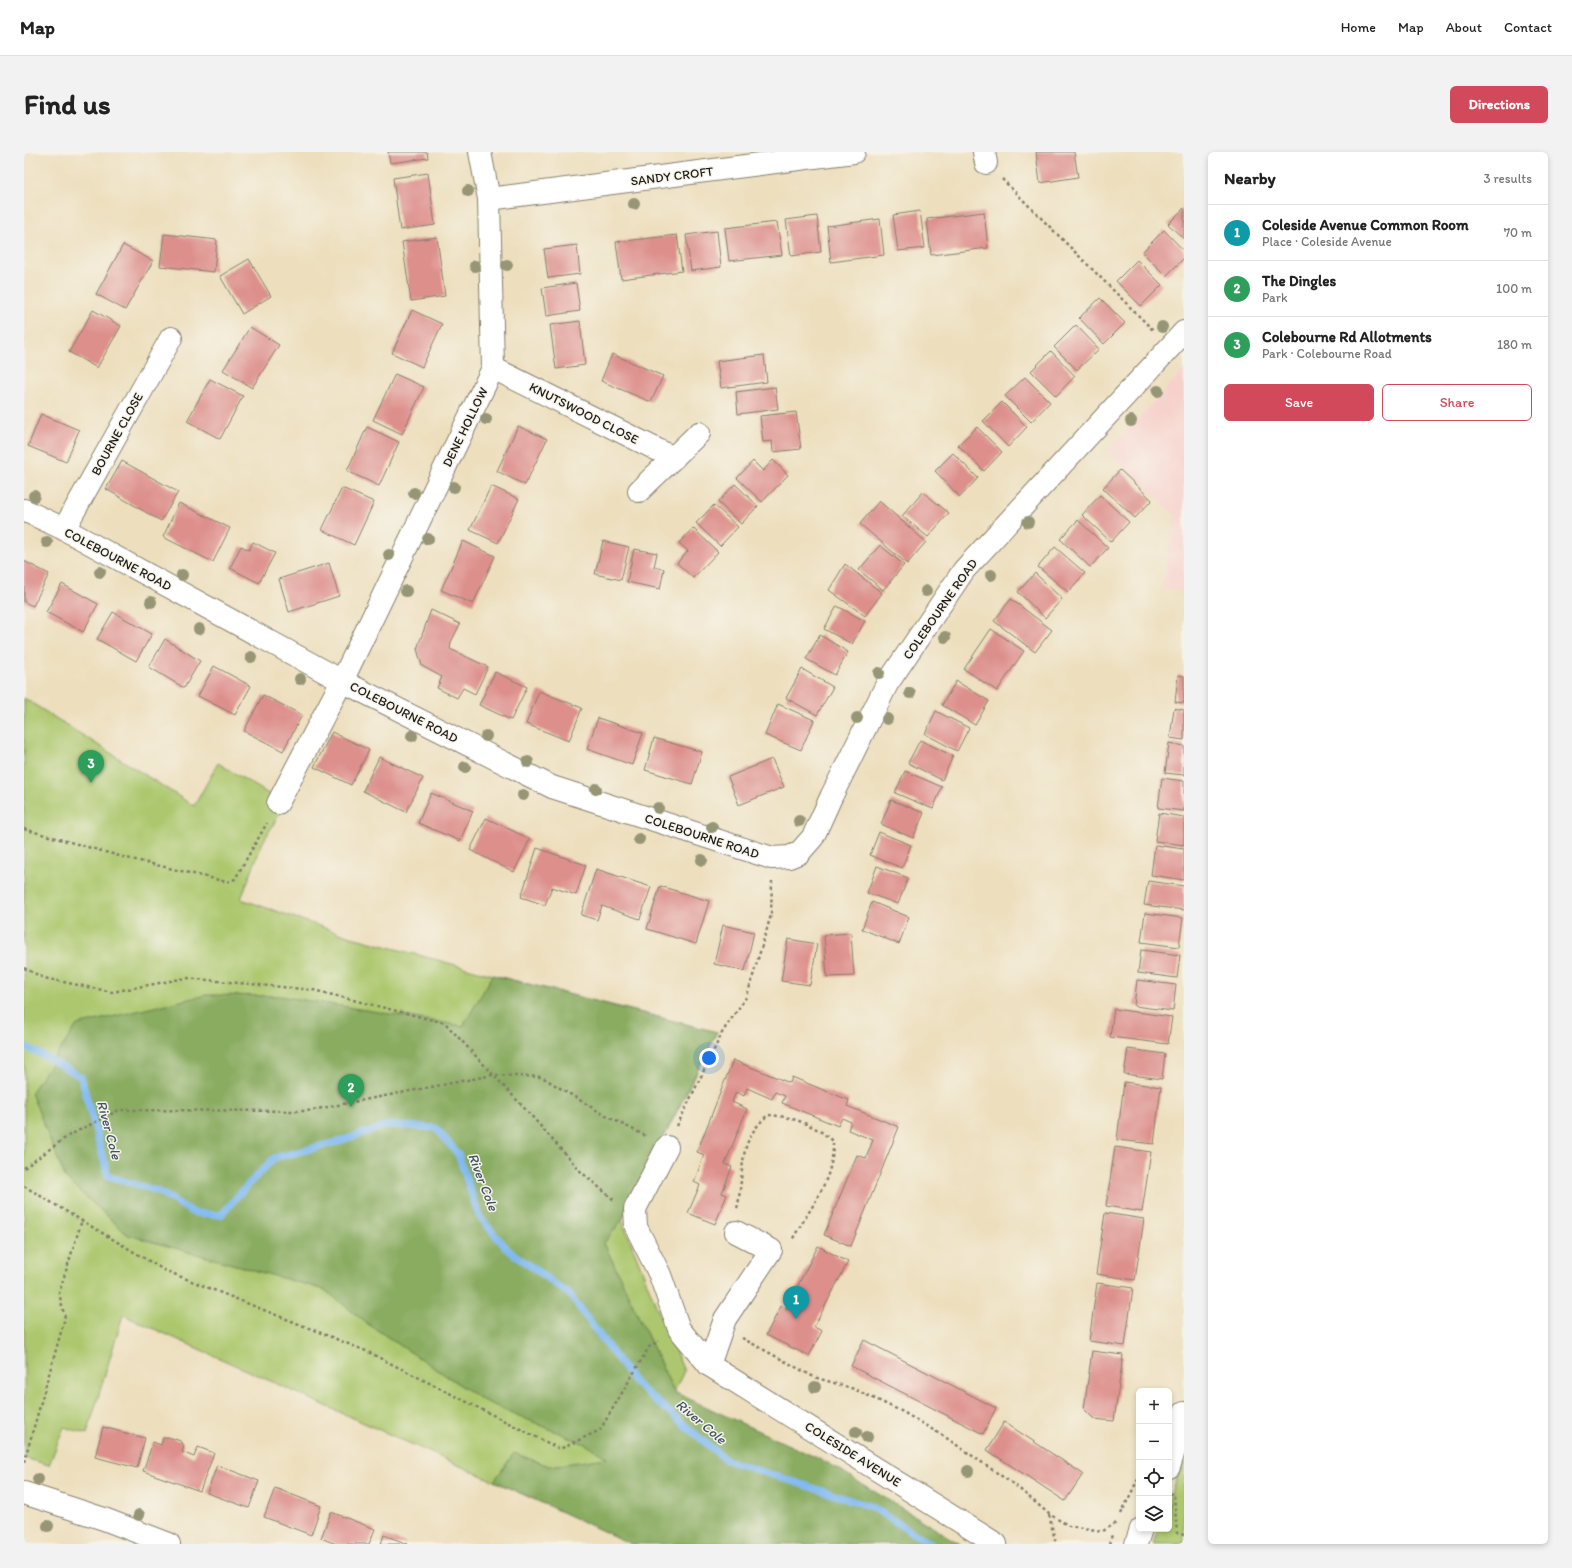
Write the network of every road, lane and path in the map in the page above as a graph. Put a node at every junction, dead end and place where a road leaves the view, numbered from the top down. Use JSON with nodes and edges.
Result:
{"nodes":[{"id":1,"x":480,"y":152,"type":"edge"},
{"id":2,"x":854,"y":152,"type":"edge"},
{"id":3,"x":985,"y":157,"type":"edge"},
{"id":4,"x":489,"y":199,"type":"junction"},
{"id":5,"x":171,"y":338,"type":"dead end"},
{"id":6,"x":1177,"y":339,"type":"edge"},
{"id":7,"x":493,"y":368,"type":"junction"},
{"id":8,"x":699,"y":433,"type":"dead end"},
{"id":9,"x":674,"y":458,"type":"junction"},
{"id":10,"x":639,"y":491,"type":"dead end"},
{"id":11,"x":24,"y":510,"type":"edge"},
{"id":12,"x":64,"y":529,"type":"junction"},
{"id":13,"x":342,"y":681,"type":"junction"},
{"id":14,"x":278,"y":803,"type":"joint"},
{"id":15,"x":24,"y":829,"type":"edge"},
{"id":16,"x":772,"y":858,"type":"junction"},
{"id":17,"x":24,"y":968,"type":"edge"},
{"id":18,"x":493,"y":1075,"type":"junction"},
{"id":19,"x":668,"y":1147,"type":"junction"},
{"id":20,"x":24,"y":1168,"type":"edge"},
{"id":21,"x":24,"y":1186,"type":"edge"},
{"id":22,"x":82,"y":1220,"type":"junction"},
{"id":23,"x":636,"y":1227,"type":"junction"},
{"id":24,"x":736,"y":1232,"type":"joint"},
{"id":25,"x":770,"y":1250,"type":"junction"},
{"id":26,"x":723,"y":1327,"type":"junction"},
{"id":27,"x":649,"y":1347,"type":"dead end"},
{"id":28,"x":709,"y":1365,"type":"junction"},
{"id":29,"x":1184,"y":1420,"type":"edge"},
{"id":30,"x":1171,"y":1460,"type":"edge"},
{"id":31,"x":24,"y":1462,"type":"edge"},
{"id":32,"x":1136,"y":1483,"type":"edge"},
{"id":33,"x":24,"y":1493,"type":"edge"},
{"id":34,"x":1172,"y":1494,"type":"edge"},
{"id":35,"x":1049,"y":1514,"type":"junction"},
{"id":36,"x":1140,"y":1532,"type":"edge"},
{"id":37,"x":1184,"y":1535,"type":"edge"},
{"id":38,"x":169,"y":1544,"type":"edge"},
{"id":39,"x":996,"y":1544,"type":"edge"},
{"id":40,"x":1056,"y":1544,"type":"edge"},
{"id":41,"x":1136,"y":1544,"type":"edge"}],
"edges":[{"from":1,"to":4,"type":"street","name":"DENE HOLLOW"},
{"from":2,"to":4,"type":"street","name":"SANDY CROFT"},
{"from":3,"to":6,"type":"path"},
{"from":4,"to":7,"type":"street","name":"DENE HOLLOW"},
{"from":5,"to":12,"type":"street","name":"BOURNE CLOSE"},
{"from":6,"to":16,"type":"street","name":"COLEBOURNE ROAD"},
{"from":7,"to":9,"type":"street","name":"KNUTSWOOD CLOSE"},
{"from":7,"to":13,"type":"street","name":"DENE HOLLOW"},
{"from":8,"to":9,"type":"street"},
{"from":9,"to":10,"type":"street"},
{"from":11,"to":12,"type":"street","name":"COLEBOURNE ROAD"},
{"from":12,"to":13,"type":"street","name":"COLEBOURNE ROAD"},
{"from":13,"to":14,"type":"street","name":"DENE HOLLOW"},
{"from":13,"to":16,"type":"street","name":"COLEBOURNE ROAD"},
{"from":14,"to":15,"type":"path"},
{"from":16,"to":19,"type":"path"},
{"from":17,"to":18,"type":"path"},
{"from":18,"to":19,"type":"path"},
{"from":18,"to":20,"type":"path"},
{"from":18,"to":23,"type":"path"},
{"from":19,"to":23,"type":"street","name":"COLESIDE AVENUE"},
{"from":21,"to":22,"type":"path"},
{"from":22,"to":27,"type":"path"},
{"from":22,"to":31,"type":"path"},
{"from":23,"to":28,"type":"street","name":"COLESIDE AVENUE"},
{"from":24,"to":25,"type":"street"},
{"from":24,"to":25,"type":"path"},
{"from":25,"to":26,"type":"street"},
{"from":26,"to":28,"type":"street"},
{"from":26,"to":35,"type":"path"},
{"from":28,"to":39,"type":"street","name":"COLESIDE AVENUE"},
{"from":29,"to":30,"type":"street"},
{"from":32,"to":35,"type":"path"},
{"from":33,"to":38,"type":"street"},
{"from":34,"to":37,"type":"path"},
{"from":35,"to":40,"type":"path"},
{"from":36,"to":41,"type":"street"}]}
